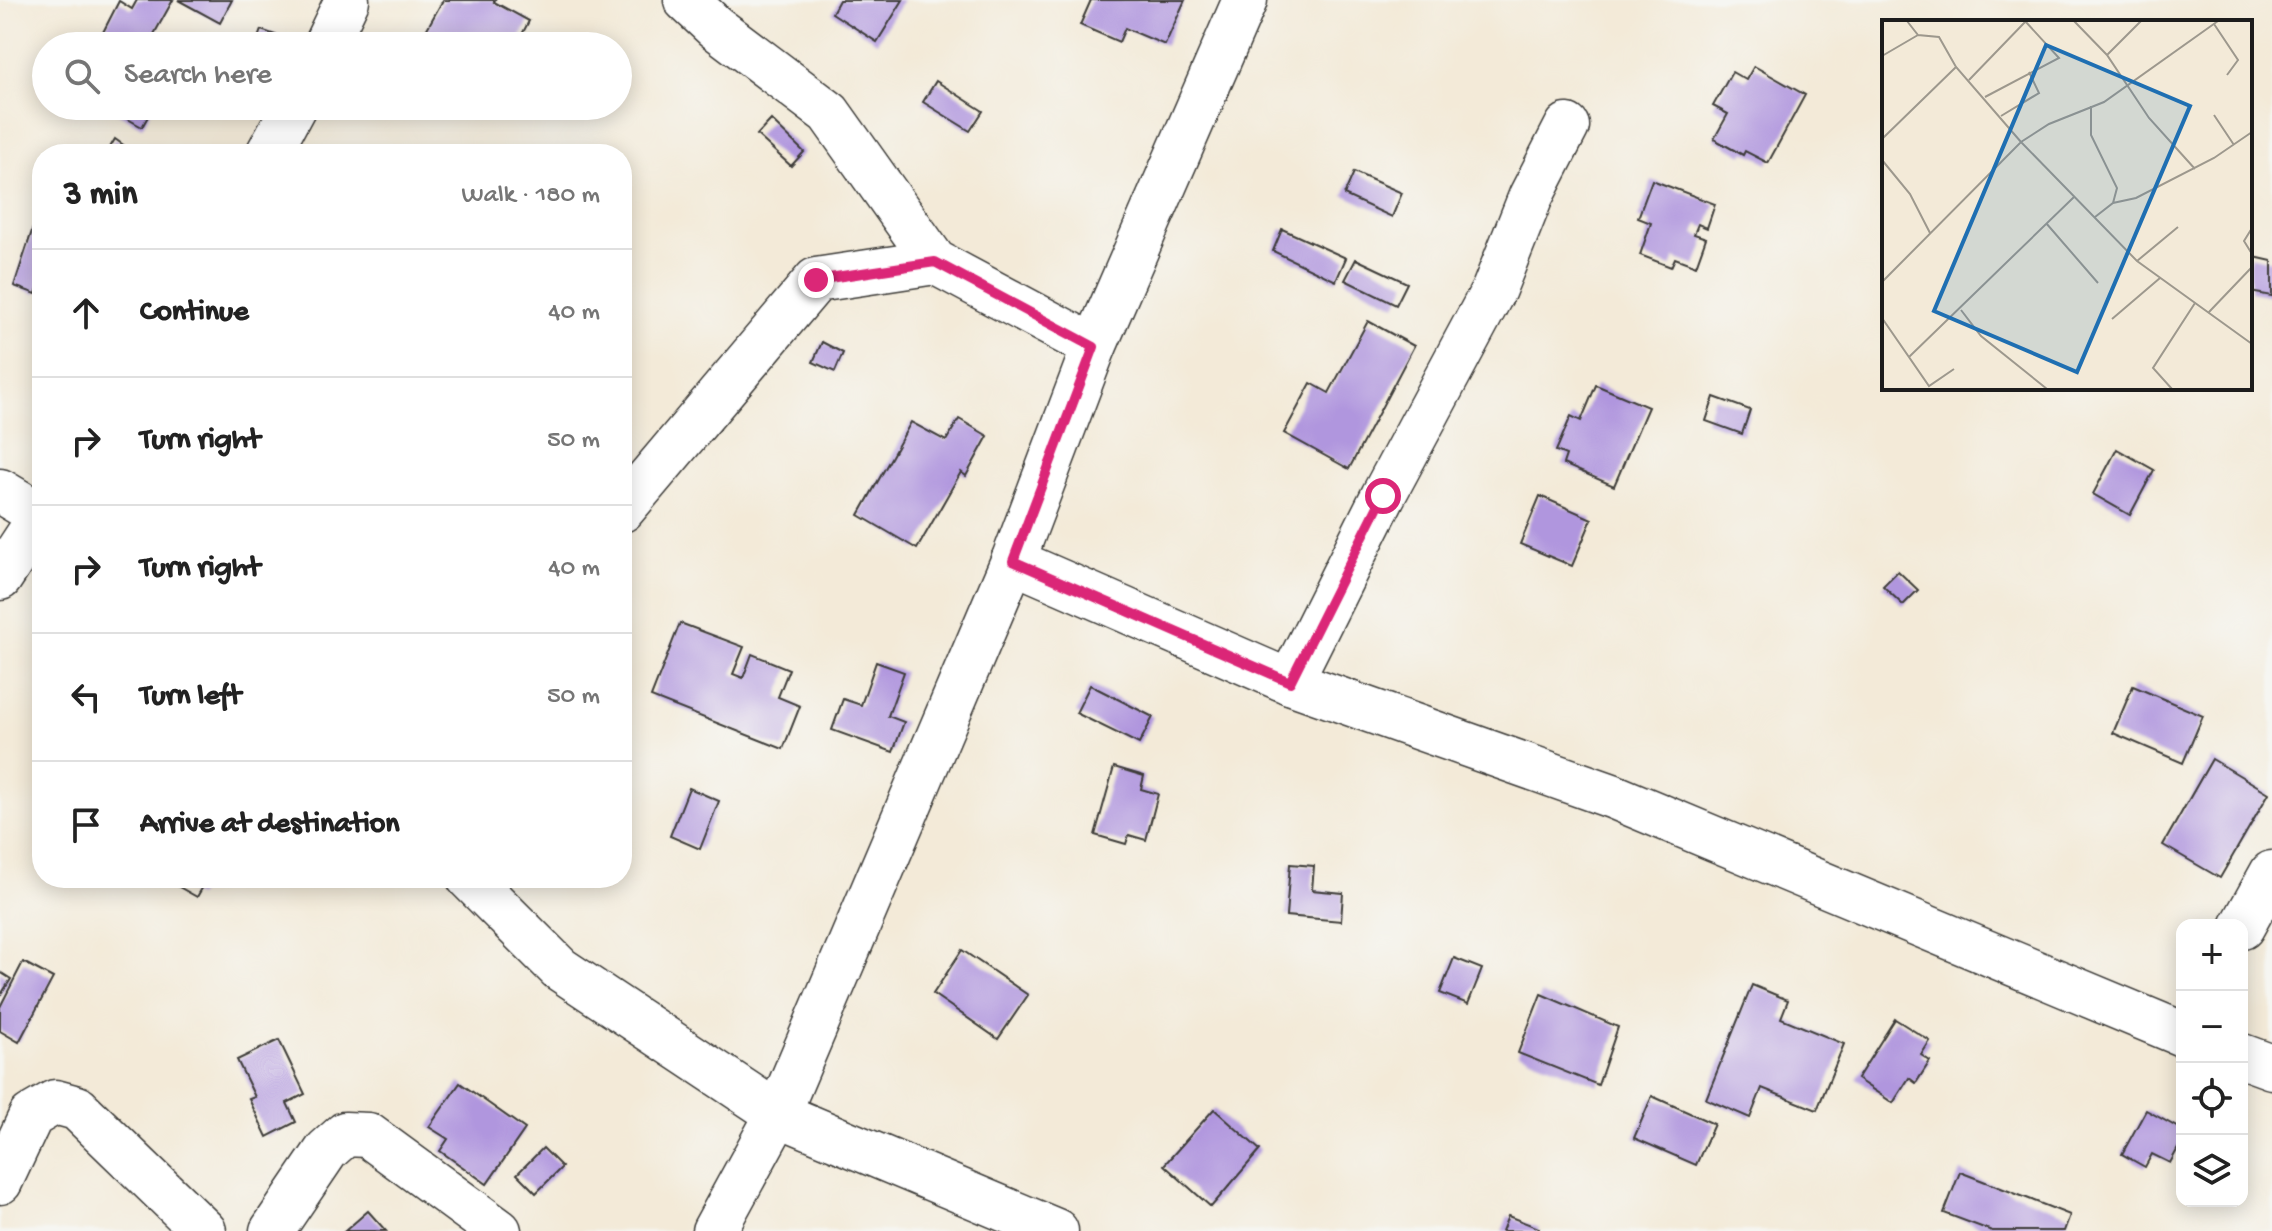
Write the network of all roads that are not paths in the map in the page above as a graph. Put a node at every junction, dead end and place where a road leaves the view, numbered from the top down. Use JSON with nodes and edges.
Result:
{"nodes":[{"id":1,"x":347,"y":0,"type":"edge"},
{"id":2,"x":686,"y":0,"type":"edge"},
{"id":3,"x":1245,"y":0,"type":"edge"},
{"id":4,"x":332,"y":32,"type":"edge"},
{"id":5,"x":286,"y":120,"type":"edge"},
{"id":6,"x":1567,"y":126,"type":"dead end"},
{"id":7,"x":273,"y":144,"type":"edge"},
{"id":8,"x":935,"y":262,"type":"junction"},
{"id":9,"x":1094,"y":347,"type":"junction"},
{"id":10,"x":0,"y":491,"type":"edge"},
{"id":11,"x":632,"y":498,"type":"edge"},
{"id":12,"x":32,"y":509,"type":"edge"},
{"id":13,"x":32,"y":530,"type":"edge"},
{"id":14,"x":1013,"y":561,"type":"junction"},
{"id":15,"x":0,"y":578,"type":"edge"},
{"id":16,"x":1290,"y":682,"type":"junction"},
{"id":17,"x":2272,"y":873,"type":"edge"},
{"id":18,"x":479,"y":888,"type":"edge"},
{"id":19,"x":2246,"y":919,"type":"edge"},
{"id":20,"x":2176,"y":1031,"type":"edge"},
{"id":21,"x":2248,"y":1058,"type":"edge"},
{"id":22,"x":2272,"y":1067,"type":"edge"},
{"id":23,"x":778,"y":1114,"type":"junction"},
{"id":24,"x":0,"y":1182,"type":"edge"},
{"id":25,"x":204,"y":1231,"type":"edge"},
{"id":26,"x":272,"y":1231,"type":"edge"},
{"id":27,"x":499,"y":1231,"type":"edge"},
{"id":28,"x":714,"y":1231,"type":"edge"},
{"id":29,"x":1056,"y":1231,"type":"edge"}],
"edges":[{"from":1,"to":4,"type":"street"},
{"from":2,"to":8,"type":"street"},
{"from":3,"to":9,"type":"street"},
{"from":5,"to":7,"type":"street"},
{"from":6,"to":16,"type":"street"},
{"from":8,"to":9,"type":"street"},
{"from":8,"to":11,"type":"street"},
{"from":9,"to":14,"type":"street"},
{"from":10,"to":12,"type":"street"},
{"from":13,"to":15,"type":"street"},
{"from":14,"to":16,"type":"street"},
{"from":14,"to":23,"type":"street"},
{"from":16,"to":20,"type":"street"},
{"from":17,"to":19,"type":"street"},
{"from":18,"to":23,"type":"street"},
{"from":21,"to":22,"type":"street"},
{"from":23,"to":28,"type":"street"},
{"from":23,"to":29,"type":"street"},
{"from":24,"to":25,"type":"street"},
{"from":26,"to":27,"type":"street"}]}
